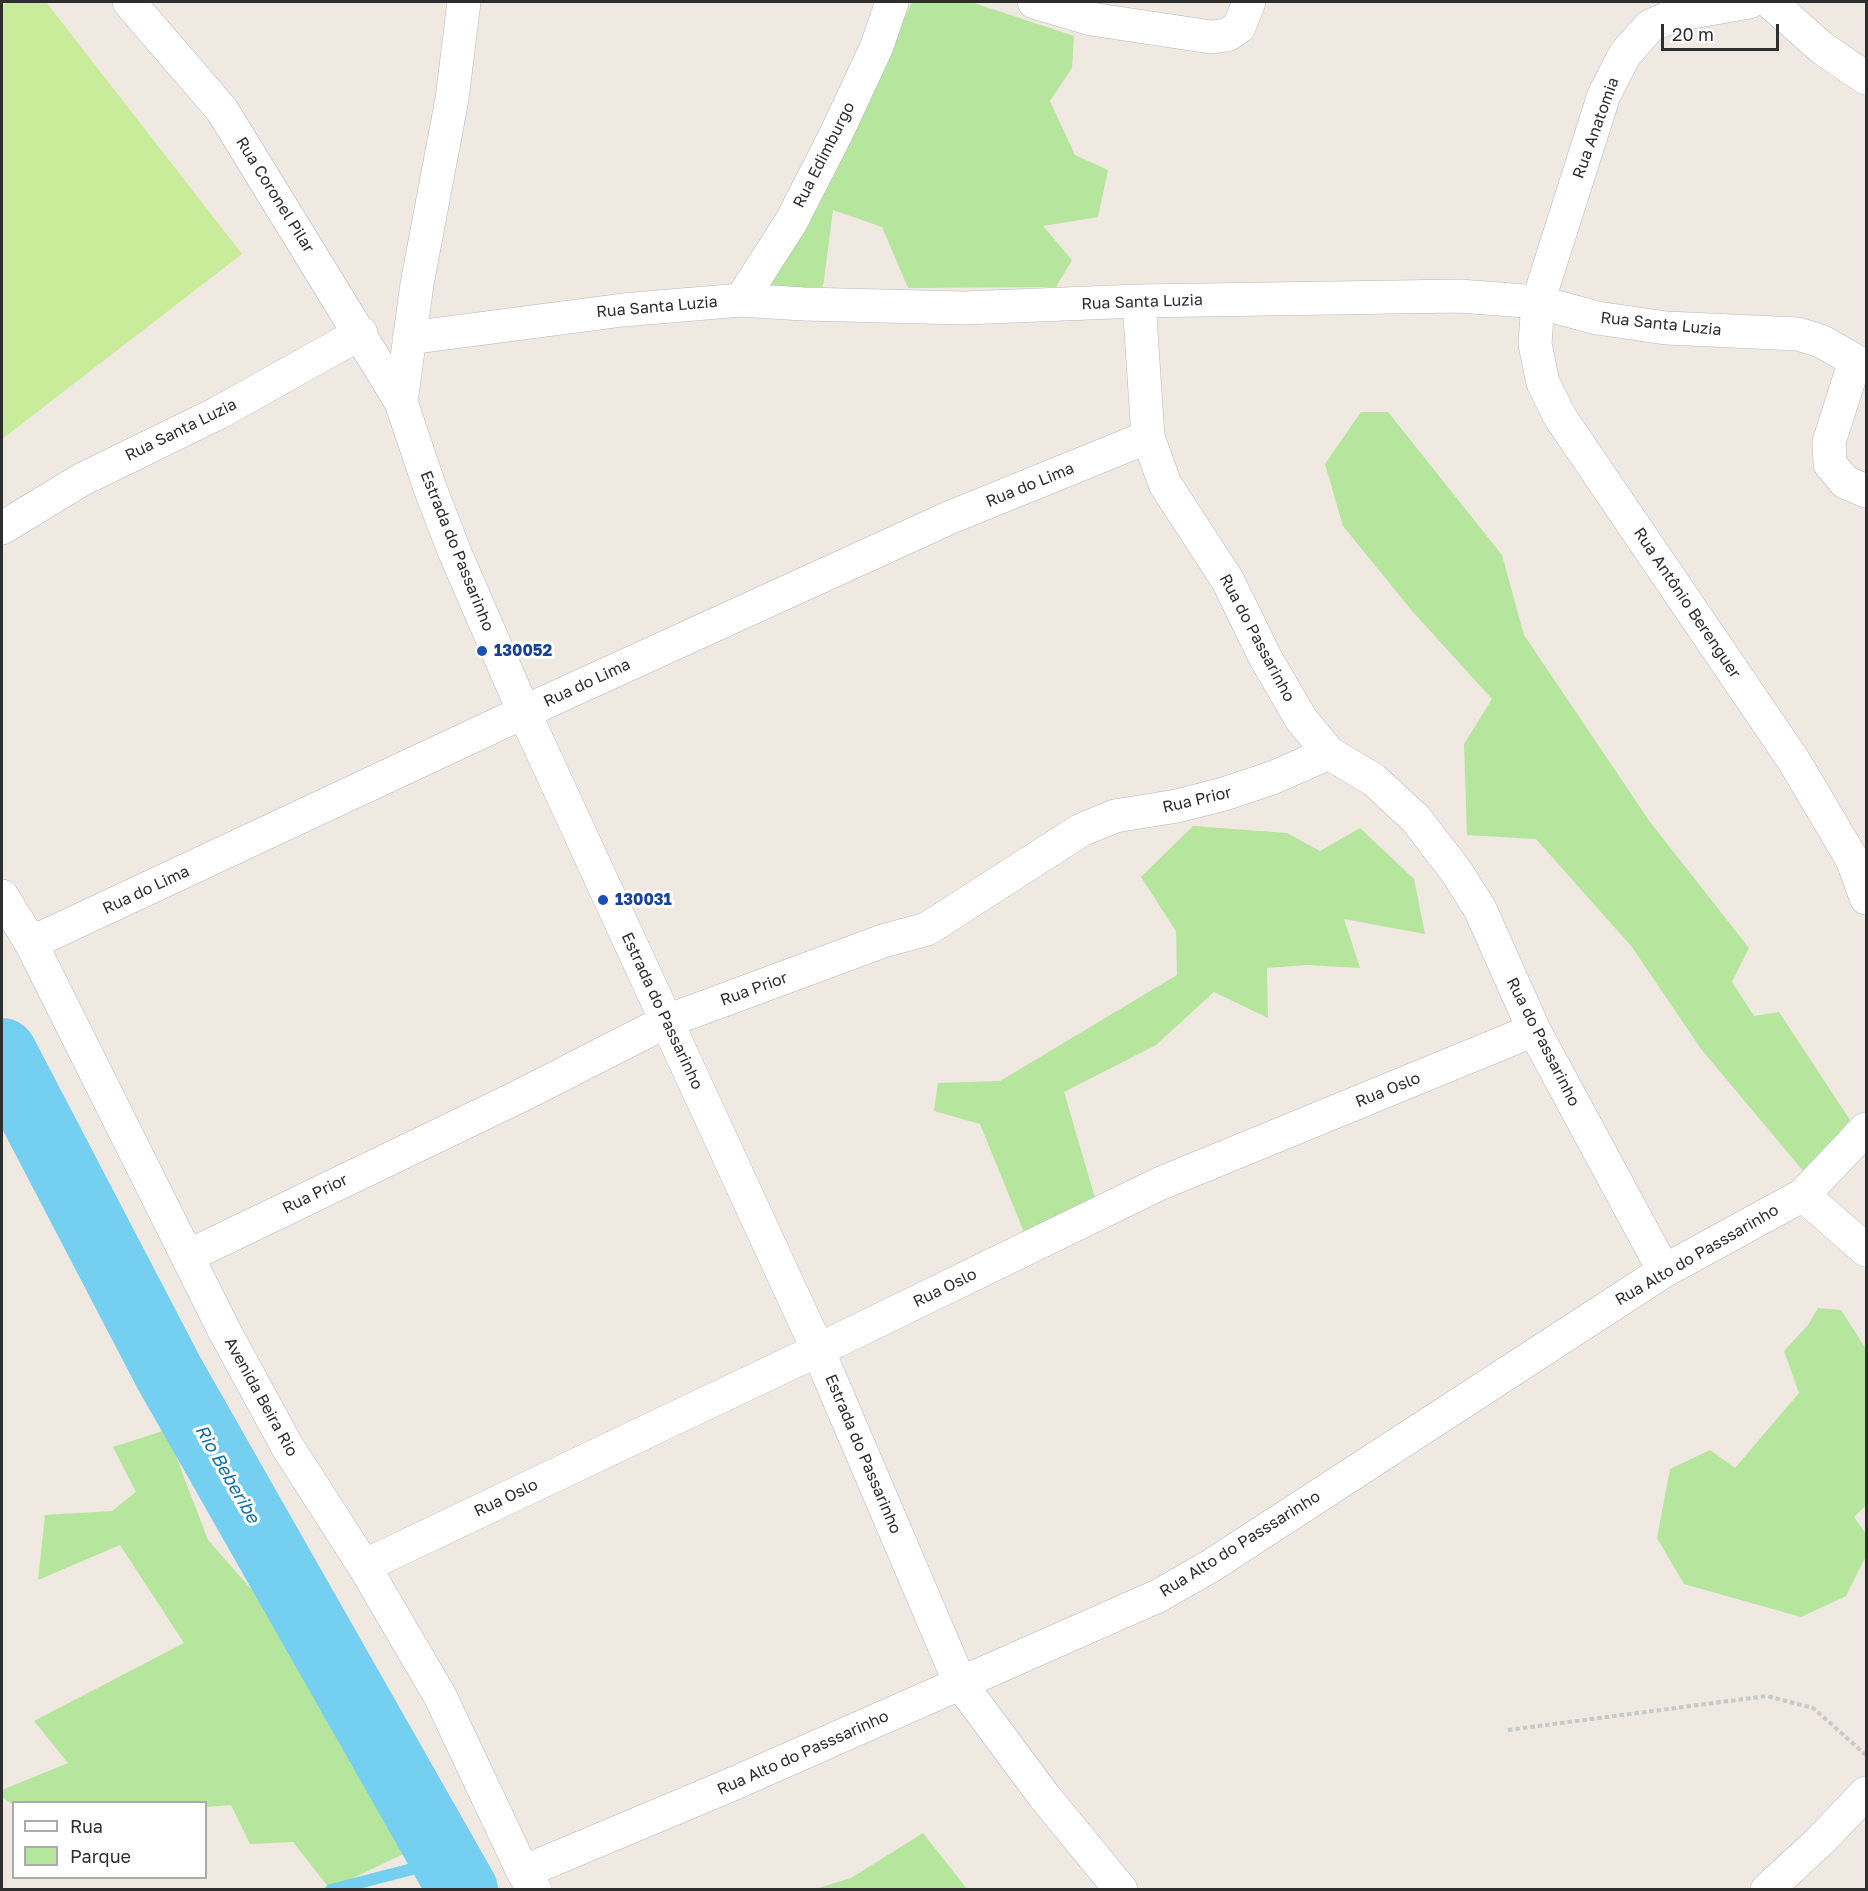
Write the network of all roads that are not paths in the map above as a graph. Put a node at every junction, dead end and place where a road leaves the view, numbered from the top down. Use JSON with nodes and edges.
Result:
{"nodes":[{"id":1,"x":129,"y":2,"type":"edge"},
{"id":2,"x":464,"y":2,"type":"edge"},
{"id":3,"x":892,"y":2,"type":"edge"},
{"id":4,"x":1034,"y":2,"type":"edge"},
{"id":5,"x":1249,"y":2,"type":"edge"},
{"id":6,"x":1749,"y":2,"type":"edge"},
{"id":7,"x":1770,"y":2,"type":"edge"},
{"id":8,"x":1683,"y":7,"type":"edge"},
{"id":9,"x":1866,"y":78,"type":"edge"},
{"id":10,"x":741,"y":300,"type":"junction"},
{"id":11,"x":1139,"y":301,"type":"junction"},
{"id":12,"x":1538,"y":302,"type":"junction"},
{"id":13,"x":361,"y":333,"type":"junction"},
{"id":14,"x":409,"y":338,"type":"junction"},
{"id":15,"x":1861,"y":364,"type":"edge"},
{"id":16,"x":401,"y":402,"type":"junction"},
{"id":17,"x":1148,"y":437,"type":"junction"},
{"id":18,"x":1866,"y":491,"type":"edge"},
{"id":19,"x":2,"y":528,"type":"edge"},
{"id":20,"x":524,"y":712,"type":"junction"},
{"id":21,"x":1329,"y":753,"type":"junction"},
{"id":22,"x":2,"y":896,"type":"edge"},
{"id":23,"x":1866,"y":898,"type":"edge"},
{"id":24,"x":31,"y":943,"type":"junction"},
{"id":25,"x":667,"y":1021,"type":"junction"},
{"id":26,"x":1534,"y":1030,"type":"junction"},
{"id":27,"x":1866,"y":1129,"type":"edge"},
{"id":28,"x":1803,"y":1195,"type":"junction"},
{"id":29,"x":1866,"y":1250,"type":"edge"},
{"id":30,"x":188,"y":1257,"type":"junction"},
{"id":31,"x":1664,"y":1271,"type":"junction"},
{"id":32,"x":818,"y":1350,"type":"junction"},
{"id":33,"x":364,"y":1566,"type":"junction"},
{"id":34,"x":960,"y":1683,"type":"junction"},
{"id":35,"x":1866,"y":1792,"type":"edge"},
{"id":36,"x":529,"y":1881,"type":"edge"},
{"id":37,"x":1121,"y":1890,"type":"edge"},
{"id":38,"x":1767,"y":1890,"type":"edge"}],
"edges":[{"from":1,"to":13,"type":"street","name":"Rua Coronel Pilar"},
{"from":2,"to":14,"type":"street","name":"Estrada do Passarinho"},
{"from":3,"to":10,"type":"street","name":"Rua Edimburgo"},
{"from":4,"to":5,"type":"street"},
{"from":6,"to":8,"type":"street","name":"Rua Anatomia"},
{"from":7,"to":9,"type":"street"},
{"from":8,"to":12,"type":"street","name":"Rua Anatomia"},
{"from":10,"to":11,"type":"street","name":"Rua Santa Luzia"},
{"from":10,"to":14,"type":"street","name":"Rua Santa Luzia"},
{"from":11,"to":12,"type":"street","name":"Rua Santa Luzia"},
{"from":11,"to":17,"type":"street","name":"Rua do Passarinho"},
{"from":12,"to":15,"type":"street","name":"Rua Santa Luzia"},
{"from":12,"to":23,"type":"street","name":"Rua Antônio Berenguer"},
{"from":13,"to":16,"type":"street","name":"Rua Coronel Pilar"},
{"from":13,"to":19,"type":"street","name":"Rua Santa Luzia"},
{"from":14,"to":16,"type":"street","name":"Estrada do Passarinho"},
{"from":15,"to":18,"type":"street"},
{"from":16,"to":20,"type":"street","name":"Estrada do Passarinho"},
{"from":17,"to":20,"type":"street","name":"Rua do Lima"},
{"from":17,"to":21,"type":"street","name":"Rua do Passarinho"},
{"from":20,"to":24,"type":"street","name":"Rua do Lima"},
{"from":20,"to":25,"type":"street","name":"Estrada do Passarinho"},
{"from":21,"to":25,"type":"street","name":"Rua Prior"},
{"from":21,"to":26,"type":"street","name":"Rua do Passarinho"},
{"from":22,"to":24,"type":"street","name":"Avenida Beira Rio"},
{"from":24,"to":30,"type":"street","name":"Avenida Beira Rio"},
{"from":25,"to":30,"type":"street","name":"Rua Prior"},
{"from":25,"to":32,"type":"street","name":"Estrada do Passarinho"},
{"from":26,"to":31,"type":"street","name":"Rua do Passarinho"},
{"from":26,"to":32,"type":"street","name":"Rua Oslo"},
{"from":27,"to":28,"type":"street","name":"Rua Alto do Passsarinho"},
{"from":28,"to":29,"type":"street"},
{"from":28,"to":31,"type":"street","name":"Rua Alto do Passsarinho"},
{"from":30,"to":33,"type":"street","name":"Avenida Beira Rio"},
{"from":31,"to":34,"type":"street","name":"Rua Alto do Passsarinho"},
{"from":32,"to":33,"type":"street","name":"Rua Oslo"},
{"from":32,"to":34,"type":"street","name":"Estrada do Passarinho"},
{"from":33,"to":36,"type":"street","name":"Avenida Beira Rio"},
{"from":34,"to":36,"type":"street","name":"Rua Alto do Passsarinho"},
{"from":34,"to":37,"type":"street","name":"Estrada do Passarinho"},
{"from":35,"to":38,"type":"street"}]}
